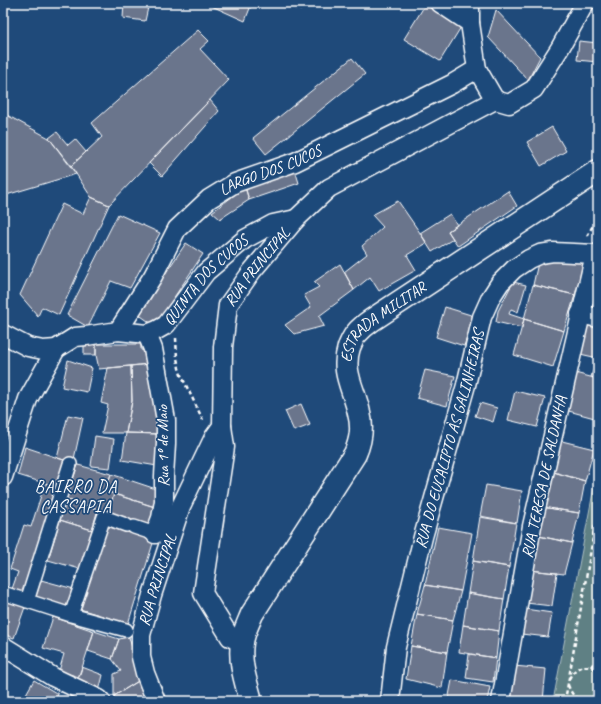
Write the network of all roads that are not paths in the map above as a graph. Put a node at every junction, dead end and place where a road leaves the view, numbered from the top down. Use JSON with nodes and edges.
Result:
{"nodes":[{"id":1,"x":440,"y":3,"type":"edge"},
{"id":2,"x":470,"y":3,"type":"edge"},
{"id":3,"x":585,"y":3,"type":"edge"},
{"id":4,"x":470,"y":23,"type":"junction"},
{"id":5,"x":477,"y":69,"type":"junction"},
{"id":6,"x":495,"y":100,"type":"junction"},
{"id":7,"x":598,"y":171,"type":"edge"},
{"id":8,"x":296,"y":219,"type":"junction"},
{"id":9,"x":595,"y":254,"type":"joint"},
{"id":10,"x":580,"y":314,"type":"junction"},
{"id":11,"x":598,"y":318,"type":"edge"},
{"id":12,"x":118,"y":331,"type":"junction"},
{"id":13,"x":3,"y":334,"type":"edge"},
{"id":14,"x":147,"y":334,"type":"junction"},
{"id":15,"x":56,"y":349,"type":"junction"},
{"id":16,"x":218,"y":431,"type":"junction"},
{"id":17,"x":70,"y":464,"type":"dead end"},
{"id":18,"x":3,"y":477,"type":"edge"},
{"id":19,"x":155,"y":534,"type":"joint"},
{"id":20,"x":3,"y":594,"type":"edge"},
{"id":21,"x":27,"y":601,"type":"junction"},
{"id":22,"x":71,"y":615,"type":"junction"},
{"id":23,"x":126,"y":630,"type":"dead end"},
{"id":24,"x":242,"y":643,"type":"junction"},
{"id":25,"x":3,"y":646,"type":"edge"},
{"id":26,"x":101,"y":701,"type":"edge"},
{"id":27,"x":156,"y":701,"type":"edge"},
{"id":28,"x":252,"y":701,"type":"edge"},
{"id":29,"x":390,"y":701,"type":"edge"},
{"id":30,"x":501,"y":701,"type":"edge"}],
"edges":[{"from":1,"to":4,"type":"street"},
{"from":2,"to":4,"type":"street"},
{"from":3,"to":6,"type":"street"},
{"from":4,"to":5,"type":"street"},
{"from":5,"to":6,"type":"street"},
{"from":5,"to":12,"type":"street","name":"LARGO DOS CUCOS"},
{"from":6,"to":8,"type":"street","name":"RUA PRINCIPAL"},
{"from":7,"to":24,"type":"street","name":"ESTRADA MILITAR"},
{"from":8,"to":14,"type":"street","name":"QUINTA DOS CUCOS"},
{"from":8,"to":16,"type":"street","name":"RUA PRINCIPAL"},
{"from":9,"to":10,"type":"street","name":"RUA TERESA DE SALDANHA"},
{"from":9,"to":29,"type":"street","name":"RUA DO EUCALIPTO ÀS GALINHEIRAS"},
{"from":10,"to":11,"type":"street"},
{"from":10,"to":30,"type":"street","name":"RUA TERESA DE SALDANHA"},
{"from":12,"to":14,"type":"street","name":"QUINTA DOS CUCOS"},
{"from":12,"to":15,"type":"street","name":"QUINTA DOS CUCOS"},
{"from":13,"to":15,"type":"street"},
{"from":14,"to":19,"type":"street","name":"Rua 1º de Maio"},
{"from":15,"to":18,"type":"street"},
{"from":16,"to":24,"type":"street"},
{"from":16,"to":27,"type":"street","name":"RUA PRINCIPAL"},
{"from":17,"to":21,"type":"street"},
{"from":19,"to":22,"type":"street"},
{"from":20,"to":21,"type":"street"},
{"from":21,"to":22,"type":"street"},
{"from":22,"to":23,"type":"street"},
{"from":24,"to":28,"type":"street","name":"ESTRADA MILITAR"},
{"from":25,"to":26,"type":"street"}]}
